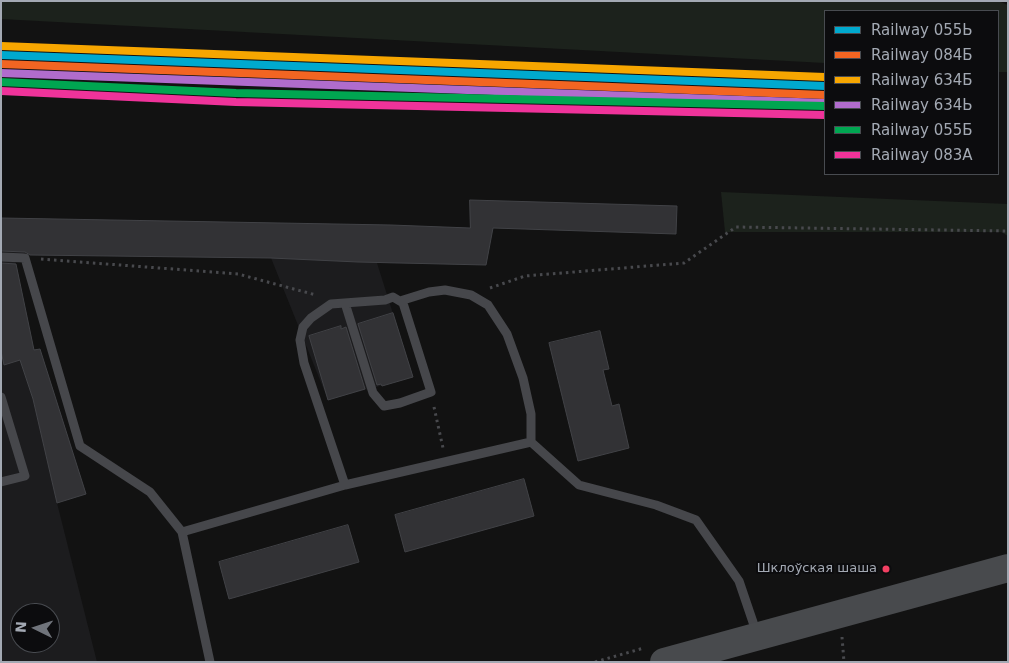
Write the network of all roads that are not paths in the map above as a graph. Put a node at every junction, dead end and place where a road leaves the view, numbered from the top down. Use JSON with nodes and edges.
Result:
{"nodes":[{"id":1,"x":1,"y":257,"type":"edge"},
{"id":2,"x":400,"y":301,"type":"junction"},
{"id":3,"x":345,"y":302,"type":"junction"},
{"id":4,"x":1,"y":397,"type":"edge"},
{"id":5,"x":531,"y":442,"type":"junction"},
{"id":6,"x":1,"y":482,"type":"edge"},
{"id":7,"x":345,"y":485,"type":"junction"},
{"id":8,"x":182,"y":532,"type":"junction"},
{"id":9,"x":1008,"y":568,"type":"edge"},
{"id":10,"x":758,"y":636,"type":"junction"},
{"id":11,"x":210,"y":662,"type":"edge"},
{"id":12,"x":664,"y":662,"type":"edge"}],
"edges":[{"from":1,"to":8,"type":"lane"},
{"from":2,"to":3,"type":"lane"},
{"from":2,"to":3,"type":"lane"},
{"from":2,"to":5,"type":"lane"},
{"from":3,"to":7,"type":"lane"},
{"from":4,"to":6,"type":"lane"},
{"from":5,"to":7,"type":"lane"},
{"from":5,"to":10,"type":"lane"},
{"from":7,"to":8,"type":"lane"},
{"from":8,"to":11,"type":"lane"},
{"from":9,"to":10,"type":"main road"},
{"from":10,"to":12,"type":"main road"}]}
